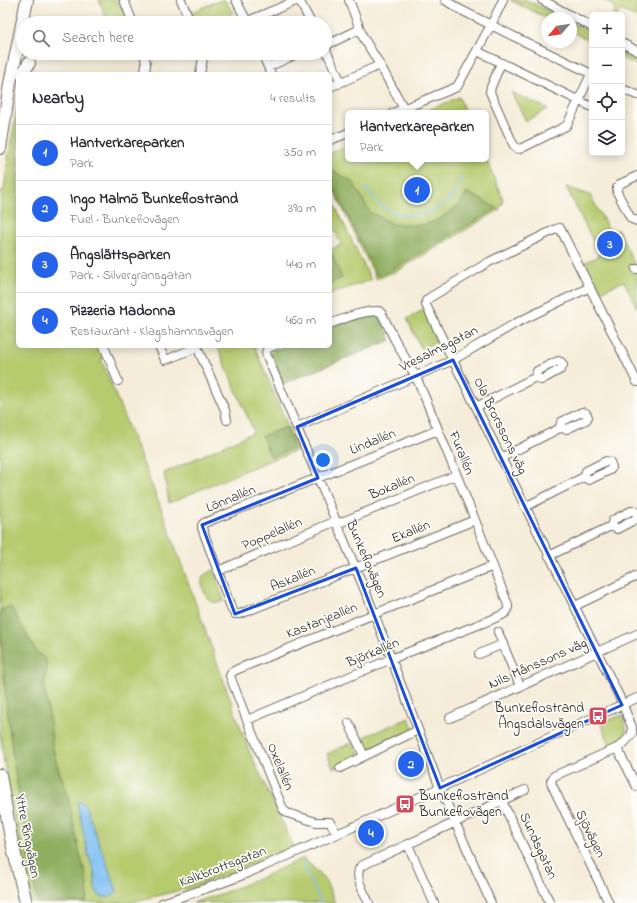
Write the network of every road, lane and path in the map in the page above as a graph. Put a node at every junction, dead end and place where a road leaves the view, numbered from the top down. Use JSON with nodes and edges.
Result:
{"nodes":[{"id":1,"x":27,"y":0,"type":"edge"},
{"id":2,"x":124,"y":0,"type":"edge"},
{"id":3,"x":181,"y":0,"type":"edge"},
{"id":4,"x":236,"y":0,"type":"edge"},
{"id":5,"x":298,"y":0,"type":"edge"},
{"id":6,"x":349,"y":0,"type":"edge"},
{"id":7,"x":445,"y":0,"type":"edge"},
{"id":8,"x":502,"y":0,"type":"edge"},
{"id":9,"x":542,"y":0,"type":"edge"},
{"id":10,"x":24,"y":16,"type":"edge"},
{"id":11,"x":130,"y":16,"type":"edge"},
{"id":12,"x":188,"y":16,"type":"edge"},
{"id":13,"x":243,"y":16,"type":"edge"},
{"id":14,"x":260,"y":16,"type":"edge"},
{"id":15,"x":307,"y":16,"type":"edge"},
{"id":16,"x":491,"y":25,"type":"junction"},
{"id":17,"x":589,"y":25,"type":"edge"},
{"id":18,"x":360,"y":29,"type":"junction"},
{"id":19,"x":332,"y":43,"type":"edge"},
{"id":20,"x":625,"y":44,"type":"edge"},
{"id":21,"x":637,"y":50,"type":"edge"},
{"id":22,"x":477,"y":51,"type":"junction"},
{"id":23,"x":16,"y":54,"type":"edge"},
{"id":24,"x":145,"y":60,"type":"edge"},
{"id":25,"x":203,"y":60,"type":"edge"},
{"id":26,"x":265,"y":60,"type":"edge"},
{"id":27,"x":288,"y":60,"type":"edge"},
{"id":28,"x":331,"y":60,"type":"edge"},
{"id":29,"x":29,"y":63,"type":"dead end"},
{"id":30,"x":501,"y":63,"type":"junction"},
{"id":31,"x":380,"y":65,"type":"junction"},
{"id":32,"x":270,"y":71,"type":"edge"},
{"id":33,"x":24,"y":72,"type":"edge"},
{"id":34,"x":145,"y":72,"type":"edge"},
{"id":35,"x":200,"y":72,"type":"edge"},
{"id":36,"x":589,"y":73,"type":"edge"},
{"id":37,"x":589,"y":78,"type":"edge"},
{"id":38,"x":338,"y":84,"type":"junction"},
{"id":39,"x":332,"y":87,"type":"edge"},
{"id":40,"x":625,"y":90,"type":"edge"},
{"id":41,"x":16,"y":93,"type":"edge"},
{"id":42,"x":637,"y":95,"type":"edge"},
{"id":43,"x":578,"y":100,"type":"junction"},
{"id":44,"x":589,"y":106,"type":"edge"},
{"id":45,"x":404,"y":109,"type":"joint"},
{"id":46,"x":345,"y":134,"type":"edge"},
{"id":47,"x":2,"y":135,"type":"junction"},
{"id":48,"x":332,"y":139,"type":"edge"},
{"id":49,"x":0,"y":148,"type":"edge"},
{"id":50,"x":637,"y":176,"type":"edge"},
{"id":51,"x":637,"y":221,"type":"edge"},
{"id":52,"x":590,"y":287,"type":"junction"},
{"id":53,"x":332,"y":323,"type":"edge"},
{"id":54,"x":105,"y":348,"type":"edge"},
{"id":55,"x":160,"y":348,"type":"edge"},
{"id":56,"x":195,"y":348,"type":"edge"},
{"id":57,"x":197,"y":348,"type":"edge"},
{"id":58,"x":268,"y":348,"type":"edge"},
{"id":59,"x":453,"y":360,"type":"junction"},
{"id":60,"x":416,"y":377,"type":"junction"},
{"id":61,"x":536,"y":377,"type":"dead end"},
{"id":62,"x":118,"y":381,"type":"dead end"},
{"id":63,"x":637,"y":382,"type":"edge"},
{"id":64,"x":476,"y":407,"type":"junction"},
{"id":65,"x":227,"y":420,"type":"dead end"},
{"id":66,"x":297,"y":427,"type":"junction"},
{"id":67,"x":560,"y":428,"type":"dead end"},
{"id":68,"x":438,"y":430,"type":"junction"},
{"id":69,"x":501,"y":458,"type":"junction"},
{"id":70,"x":456,"y":475,"type":"junction"},
{"id":71,"x":318,"y":478,"type":"junction"},
{"id":72,"x":584,"y":478,"type":"dead end"},
{"id":73,"x":525,"y":507,"type":"junction"},
{"id":74,"x":637,"y":514,"type":"edge"},
{"id":75,"x":637,"y":518,"type":"edge"},
{"id":76,"x":475,"y":520,"type":"junction"},
{"id":77,"x":337,"y":522,"type":"junction"},
{"id":78,"x":611,"y":526,"type":"junction"},
{"id":79,"x":549,"y":556,"type":"junction"},
{"id":80,"x":493,"y":566,"type":"junction"},
{"id":81,"x":356,"y":568,"type":"junction"},
{"id":82,"x":218,"y":571,"type":"junction"},
{"id":83,"x":637,"y":576,"type":"edge"},
{"id":84,"x":575,"y":606,"type":"junction"},
{"id":85,"x":508,"y":610,"type":"joint"},
{"id":86,"x":374,"y":613,"type":"junction"},
{"id":87,"x":240,"y":614,"type":"joint"},
{"id":88,"x":498,"y":632,"type":"dead end"},
{"id":89,"x":637,"y":634,"type":"edge"},
{"id":90,"x":503,"y":644,"type":"junction"},
{"id":91,"x":597,"y":651,"type":"junction"},
{"id":92,"x":479,"y":654,"type":"dead end"},
{"id":93,"x":392,"y":659,"type":"junction"},
{"id":94,"x":230,"y":676,"type":"joint"},
{"id":95,"x":520,"y":686,"type":"junction"},
{"id":96,"x":637,"y":698,"type":"edge"},
{"id":97,"x":622,"y":705,"type":"junction"},
{"id":98,"x":450,"y":718,"type":"dead end"},
{"id":99,"x":247,"y":720,"type":"junction"},
{"id":100,"x":349,"y":723,"type":"dead end"},
{"id":101,"x":418,"y":730,"type":"junction"},
{"id":102,"x":634,"y":734,"type":"edge"},
{"id":103,"x":617,"y":748,"type":"junction"},
{"id":104,"x":364,"y":756,"type":"junction"},
{"id":105,"x":340,"y":768,"type":"dead end"},
{"id":106,"x":0,"y":775,"type":"edge"},
{"id":107,"x":637,"y":787,"type":"edge"},
{"id":108,"x":440,"y":788,"type":"junction"},
{"id":109,"x":525,"y":790,"type":"dead end"},
{"id":110,"x":502,"y":801,"type":"junction"},
{"id":111,"x":455,"y":823,"type":"junction"},
{"id":112,"x":337,"y":834,"type":"junction"},
{"id":113,"x":408,"y":845,"type":"junction"},
{"id":114,"x":26,"y":903,"type":"edge"},
{"id":115,"x":162,"y":903,"type":"edge"},
{"id":116,"x":369,"y":903,"type":"edge"},
{"id":117,"x":434,"y":903,"type":"edge"},
{"id":118,"x":492,"y":903,"type":"edge"},
{"id":119,"x":550,"y":903,"type":"edge"},
{"id":120,"x":608,"y":903,"type":"edge"}],
"edges":[{"from":1,"to":10,"type":"highway"},
{"from":2,"to":11,"type":"street"},
{"from":3,"to":12,"type":"street"},
{"from":4,"to":13,"type":"street"},
{"from":5,"to":14,"type":"street"},
{"from":5,"to":15,"type":"street"},
{"from":6,"to":18,"type":"street"},
{"from":7,"to":16,"type":"street"},
{"from":8,"to":16,"type":"street"},
{"from":9,"to":17,"type":"street"},
{"from":16,"to":22,"type":"street"},
{"from":16,"to":36,"type":"street"},
{"from":18,"to":19,"type":"street"},
{"from":18,"to":31,"type":"street"},
{"from":20,"to":21,"type":"street"},
{"from":22,"to":30,"type":"street"},
{"from":22,"to":45,"type":"street"},
{"from":23,"to":47,"type":"highway"},
{"from":24,"to":34,"type":"street"},
{"from":25,"to":35,"type":"street"},
{"from":26,"to":32,"type":"street"},
{"from":27,"to":32,"type":"street"},
{"from":28,"to":38,"type":"street"},
{"from":29,"to":33,"type":"highway"},
{"from":30,"to":43,"type":"street"},
{"from":30,"to":43,"type":"street"},
{"from":31,"to":38,"type":"street"},
{"from":31,"to":45,"type":"street"},
{"from":37,"to":43,"type":"street"},
{"from":38,"to":39,"type":"street"},
{"from":40,"to":42,"type":"street"},
{"from":41,"to":47,"type":"highway"},
{"from":43,"to":44,"type":"street"},
{"from":46,"to":48,"type":"street"},
{"from":47,"to":49,"type":"highway"},
{"from":50,"to":51,"type":"street"},
{"from":52,"to":59,"type":"street","name":"Vresalmsgatan"},
{"from":52,"to":59,"type":"street","name":"Ola Brorssons väg"},
{"from":52,"to":63,"type":"street"},
{"from":53,"to":60,"type":"street","name":"Furallén"},
{"from":54,"to":62,"type":"street"},
{"from":55,"to":56,"type":"street"},
{"from":57,"to":65,"type":"street"},
{"from":58,"to":66,"type":"street","name":"Bunkeflovägen"},
{"from":59,"to":60,"type":"street","name":"Vresalmsgatan"},
{"from":59,"to":64,"type":"street","name":"Ola Brorssons väg"},
{"from":60,"to":66,"type":"street","name":"Vresalmsgatan"},
{"from":60,"to":68,"type":"street","name":"Furallén"},
{"from":61,"to":64,"type":"street"},
{"from":64,"to":69,"type":"street","name":"Ola Brorssons väg"},
{"from":66,"to":71,"type":"street","name":"Bunkeflovägen"},
{"from":67,"to":69,"type":"street"},
{"from":68,"to":70,"type":"street","name":"Furallén"},
{"from":68,"to":71,"type":"street","name":"Lindallén"},
{"from":69,"to":73,"type":"street","name":"Ola Brorssons väg"},
{"from":70,"to":76,"type":"street","name":"Furallén"},
{"from":70,"to":77,"type":"street","name":"Bokallén"},
{"from":71,"to":77,"type":"street","name":"Bunkeflovägen"},
{"from":71,"to":82,"type":"street","name":"Lönnallén"},
{"from":72,"to":73,"type":"street"},
{"from":73,"to":79,"type":"street","name":"Ola Brorssons väg"},
{"from":74,"to":78,"type":"street"},
{"from":75,"to":78,"type":"street"},
{"from":76,"to":80,"type":"street","name":"Furallén"},
{"from":76,"to":81,"type":"street","name":"Ekallén"},
{"from":77,"to":81,"type":"street","name":"Bunkeflovägen"},
{"from":77,"to":82,"type":"street","name":"Poppelallén"},
{"from":78,"to":79,"type":"street"},
{"from":79,"to":84,"type":"street","name":"Ola Brorssons väg"},
{"from":80,"to":85,"type":"street","name":"Furallén"},
{"from":80,"to":86,"type":"street","name":"Kastanjeallén"},
{"from":81,"to":86,"type":"street","name":"Bunkeflovägen"},
{"from":81,"to":87,"type":"street","name":"Askallén"},
{"from":82,"to":87,"type":"street","name":"Lönnallén"},
{"from":83,"to":84,"type":"street"},
{"from":84,"to":91,"type":"street","name":"Ola Brorssons väg"},
{"from":85,"to":93,"type":"street","name":"Björkallén"},
{"from":86,"to":93,"type":"street","name":"Bunkeflovägen"},
{"from":86,"to":94,"type":"street","name":"Kastanjeallén"},
{"from":88,"to":90,"type":"street"},
{"from":89,"to":91,"type":"street","name":"Nils Månssons väg"},
{"from":90,"to":92,"type":"street"},
{"from":90,"to":95,"type":"street"},
{"from":91,"to":95,"type":"street","name":"Nils Månssons väg"},
{"from":91,"to":97,"type":"street","name":"Ola Brorssons väg"},
{"from":93,"to":99,"type":"street","name":"Björkallén"},
{"from":93,"to":101,"type":"street","name":"Bunkeflovägen"},
{"from":94,"to":99,"type":"street","name":"Oxelallén"},
{"from":95,"to":98,"type":"street","name":"Nils Månssons väg"},
{"from":96,"to":97,"type":"street","name":"Kalkbrottsgatan"},
{"from":97,"to":102,"type":"street","name":"Ola Brorssons väg"},
{"from":97,"to":108,"type":"street","name":"Kalkbrottsgatan"},
{"from":99,"to":112,"type":"street","name":"Oxelallén"},
{"from":100,"to":104,"type":"street"},
{"from":101,"to":104,"type":"street"},
{"from":101,"to":108,"type":"street","name":"Bunkeflovägen"},
{"from":102,"to":103,"type":"street"},
{"from":103,"to":107,"type":"street"},
{"from":103,"to":120,"type":"street","name":"Sjövägen"},
{"from":104,"to":105,"type":"street"},
{"from":106,"to":114,"type":"highway","name":"Yttre Ringvägen"},
{"from":108,"to":111,"type":"street","name":"Bunkeflovägen"},
{"from":108,"to":112,"type":"street","name":"Kalkbrottsgatan"},
{"from":109,"to":110,"type":"street"},
{"from":110,"to":111,"type":"street"},
{"from":110,"to":119,"type":"street","name":"Sundsgatan"},
{"from":111,"to":113,"type":"street"},
{"from":111,"to":118,"type":"street","name":"Bunkeflovägen"},
{"from":112,"to":115,"type":"street","name":"Kalkbrottsgatan"},
{"from":113,"to":116,"type":"street"},
{"from":113,"to":117,"type":"street"}]}
